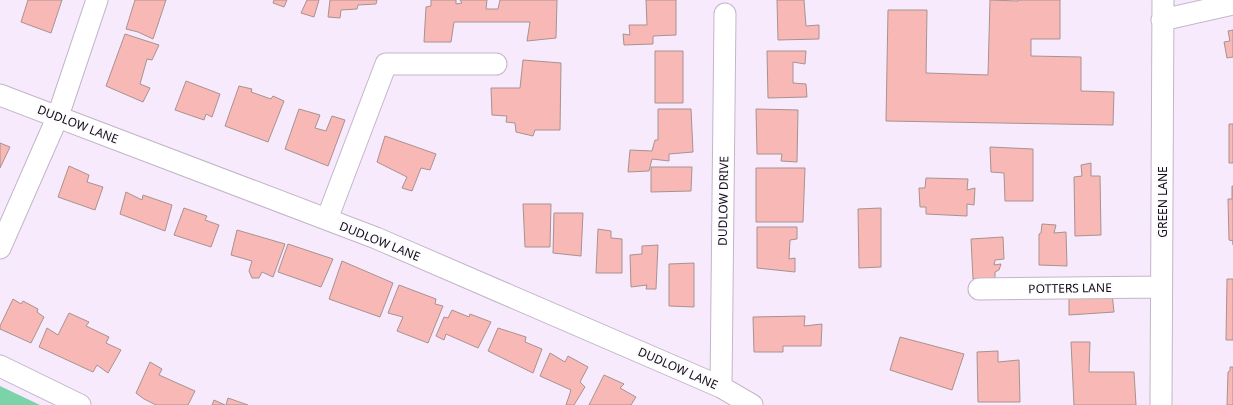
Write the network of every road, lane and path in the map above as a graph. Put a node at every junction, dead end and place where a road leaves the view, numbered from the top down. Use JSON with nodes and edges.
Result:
{"nodes":[{"id":1,"x":98,"y":0,"type":"edge"},
{"id":2,"x":1163,"y":0,"type":"edge"},
{"id":3,"x":1233,"y":4,"type":"edge"},
{"id":4,"x":725,"y":14,"type":"dead end"},
{"id":5,"x":1162,"y":20,"type":"junction"},
{"id":6,"x":496,"y":64,"type":"dead end"},
{"id":7,"x":0,"y":95,"type":"edge"},
{"id":8,"x":58,"y":116,"type":"junction"},
{"id":9,"x":327,"y":219,"type":"junction"},
{"id":10,"x":0,"y":248,"type":"edge"},
{"id":11,"x":1161,"y":287,"type":"junction"},
{"id":12,"x":979,"y":289,"type":"dead end"},
{"id":13,"x":0,"y":366,"type":"edge"},
{"id":14,"x":721,"y":387,"type":"junction"},
{"id":15,"x":80,"y":405,"type":"edge"},
{"id":16,"x":752,"y":405,"type":"edge"},
{"id":17,"x":1161,"y":405,"type":"edge"}],
"edges":[{"from":1,"to":8,"type":"street"},
{"from":2,"to":5,"type":"street","name":"GREEN LANE"},
{"from":3,"to":5,"type":"street"},
{"from":4,"to":14,"type":"street","name":"DUDLOW DRIVE"},
{"from":5,"to":11,"type":"street","name":"GREEN LANE"},
{"from":6,"to":9,"type":"street"},
{"from":7,"to":8,"type":"street","name":"DUDLOW LANE"},
{"from":8,"to":9,"type":"street","name":"DUDLOW LANE"},
{"from":8,"to":10,"type":"street"},
{"from":9,"to":14,"type":"street","name":"DUDLOW LANE"},
{"from":11,"to":12,"type":"street","name":"POTTERS LANE"},
{"from":11,"to":17,"type":"street","name":"GREEN LANE"},
{"from":13,"to":15,"type":"street"},
{"from":14,"to":16,"type":"street","name":"DUDLOW LANE"}]}
